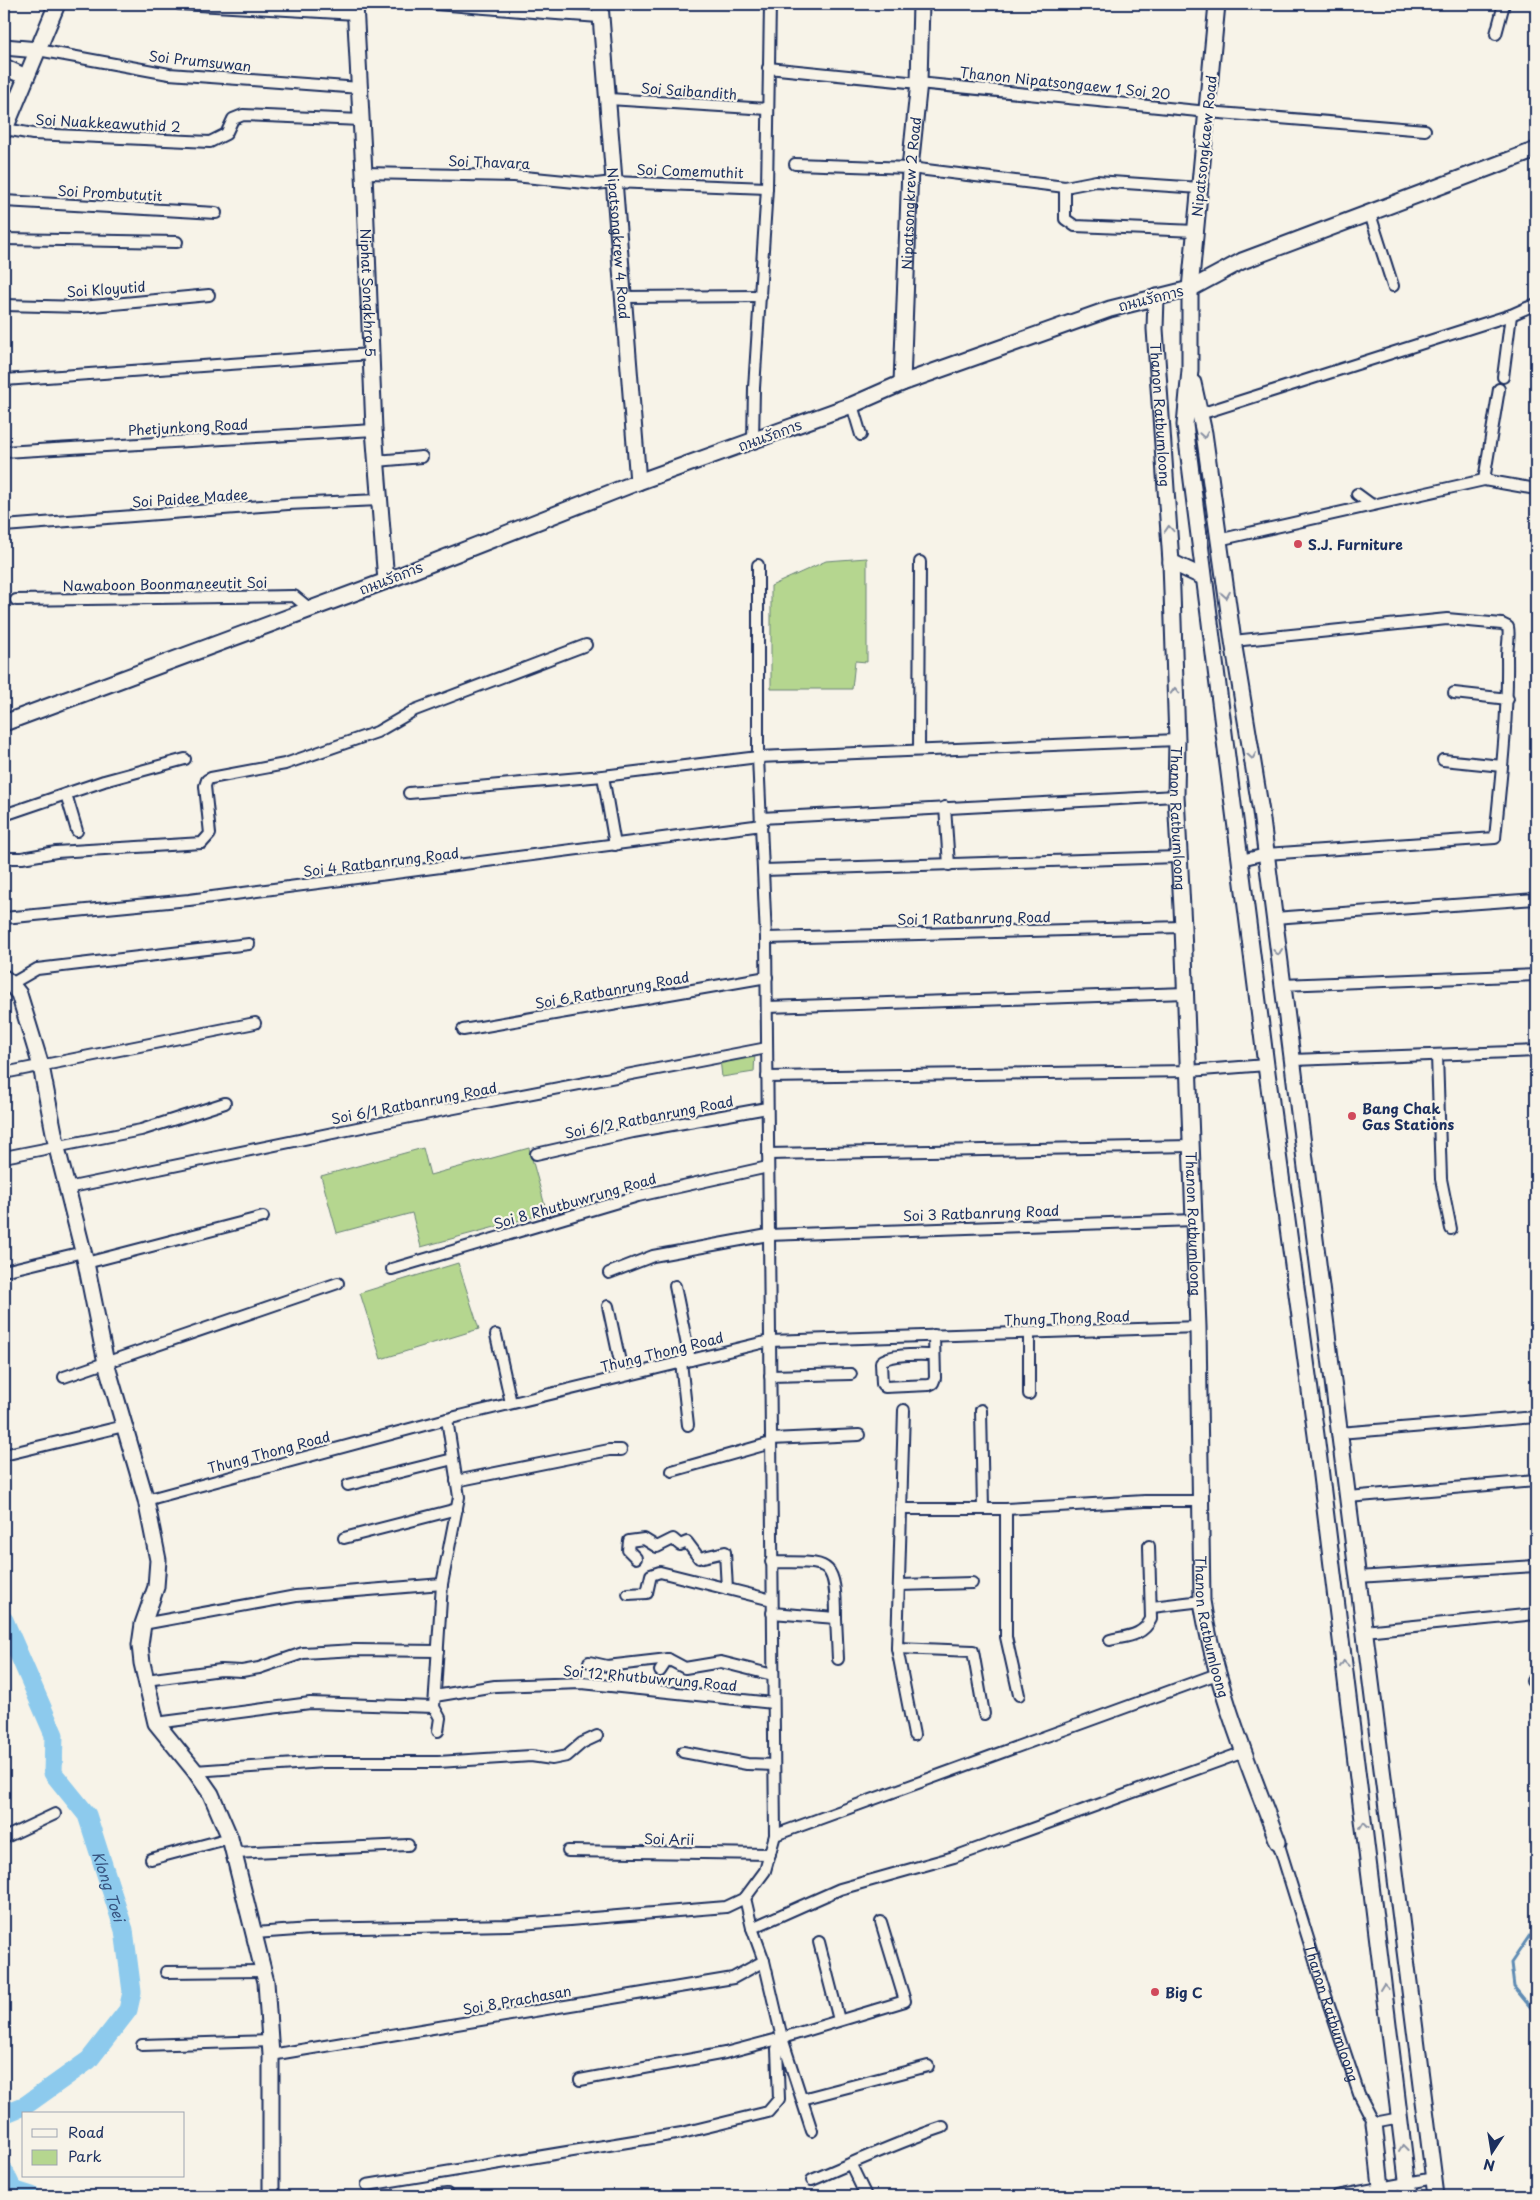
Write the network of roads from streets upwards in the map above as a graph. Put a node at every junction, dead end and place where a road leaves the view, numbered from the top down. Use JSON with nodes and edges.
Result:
{"nodes":[{"id":1,"x":57,"y":4,"type":"edge"},
{"id":2,"x":180,"y":4,"type":"edge"},
{"id":3,"x":435,"y":4,"type":"edge"},
{"id":4,"x":770,"y":4,"type":"edge"},
{"id":5,"x":921,"y":4,"type":"edge"},
{"id":6,"x":1217,"y":4,"type":"edge"},
{"id":7,"x":1504,"y":4,"type":"edge"},
{"id":8,"x":355,"y":9,"type":"edge"},
{"id":9,"x":600,"y":11,"type":"edge"},
{"id":10,"x":1496,"y":34,"type":"dead end"},
{"id":11,"x":4,"y":46,"type":"edge"},
{"id":12,"x":38,"y":50,"type":"junction"},
{"id":13,"x":4,"y":67,"type":"edge"},
{"id":14,"x":768,"y":68,"type":"junction"},
{"id":15,"x":26,"y":77,"type":"junction"},
{"id":16,"x":919,"y":82,"type":"junction"},
{"id":17,"x":360,"y":88,"type":"junction"},
{"id":18,"x":10,"y":98,"type":"edge"},
{"id":19,"x":609,"y":99,"type":"junction"},
{"id":20,"x":768,"y":109,"type":"junction"},
{"id":21,"x":1208,"y":112,"type":"junction"},
{"id":22,"x":361,"y":120,"type":"junction"},
{"id":23,"x":4,"y":130,"type":"edge"},
{"id":24,"x":1425,"y":130,"type":"dead end"},
{"id":25,"x":1536,"y":150,"type":"edge"},
{"id":26,"x":795,"y":164,"type":"dead end"},
{"id":27,"x":910,"y":168,"type":"junction"},
{"id":28,"x":364,"y":173,"type":"junction"},
{"id":29,"x":613,"y":182,"type":"junction"},
{"id":30,"x":1064,"y":187,"type":"junction"},
{"id":31,"x":767,"y":188,"type":"junction"},
{"id":32,"x":1200,"y":188,"type":"junction"},
{"id":33,"x":4,"y":201,"type":"edge"},
{"id":34,"x":216,"y":212,"type":"dead end"},
{"id":35,"x":1370,"y":214,"type":"junction"},
{"id":36,"x":1196,"y":231,"type":"junction"},
{"id":37,"x":4,"y":239,"type":"edge"},
{"id":38,"x":177,"y":242,"type":"dead end"},
{"id":39,"x":1393,"y":286,"type":"dead end"},
{"id":40,"x":1190,"y":289,"type":"junction"},
{"id":41,"x":209,"y":295,"type":"dead end"},
{"id":42,"x":761,"y":296,"type":"junction"},
{"id":43,"x":623,"y":297,"type":"junction"},
{"id":44,"x":1156,"y":297,"type":"junction"},
{"id":45,"x":1536,"y":304,"type":"edge"},
{"id":46,"x":4,"y":305,"type":"edge"},
{"id":47,"x":1511,"y":315,"type":"junction"},
{"id":48,"x":371,"y":354,"type":"junction"},
{"id":49,"x":1190,"y":370,"type":"junction"},
{"id":50,"x":1502,"y":377,"type":"dead end"},
{"id":51,"x":4,"y":380,"type":"edge"},
{"id":52,"x":902,"y":383,"type":"junction"},
{"id":53,"x":1499,"y":389,"type":"dead end"},
{"id":54,"x":852,"y":404,"type":"junction"},
{"id":55,"x":1200,"y":414,"type":"junction"},
{"id":56,"x":374,"y":430,"type":"junction"},
{"id":57,"x":861,"y":435,"type":"dead end"},
{"id":58,"x":753,"y":441,"type":"junction"},
{"id":59,"x":1188,"y":447,"type":"junction"},
{"id":60,"x":4,"y":452,"type":"edge"},
{"id":61,"x":422,"y":457,"type":"dead end"},
{"id":62,"x":377,"y":461,"type":"junction"},
{"id":63,"x":1165,"y":467,"type":"junction"},
{"id":64,"x":1484,"y":480,"type":"junction"},
{"id":65,"x":638,"y":482,"type":"junction"},
{"id":66,"x":1536,"y":489,"type":"edge"},
{"id":67,"x":1357,"y":494,"type":"dead end"},
{"id":68,"x":379,"y":500,"type":"junction"},
{"id":69,"x":1372,"y":505,"type":"junction"},
{"id":70,"x":4,"y":526,"type":"edge"},
{"id":71,"x":1218,"y":540,"type":"junction"},
{"id":72,"x":920,"y":562,"type":"dead end"},
{"id":73,"x":1171,"y":562,"type":"junction"},
{"id":74,"x":758,"y":565,"type":"dead end"},
{"id":75,"x":1203,"y":577,"type":"junction"},
{"id":76,"x":386,"y":581,"type":"junction"},
{"id":77,"x":16,"y":600,"type":"dead end"},
{"id":78,"x":310,"y":609,"type":"junction"},
{"id":79,"x":1233,"y":640,"type":"junction"},
{"id":80,"x":586,"y":645,"type":"dead end"},
{"id":81,"x":1454,"y":693,"type":"dead end"},
{"id":82,"x":1508,"y":699,"type":"junction"},
{"id":83,"x":4,"y":723,"type":"edge"},
{"id":84,"x":1176,"y":740,"type":"junction"},
{"id":85,"x":919,"y":750,"type":"junction"},
{"id":86,"x":758,"y":757,"type":"junction"},
{"id":87,"x":185,"y":759,"type":"dead end"},
{"id":88,"x":1444,"y":760,"type":"dead end"},
{"id":89,"x":1502,"y":766,"type":"junction"},
{"id":90,"x":603,"y":776,"type":"junction"},
{"id":91,"x":409,"y":793,"type":"dead end"},
{"id":92,"x":66,"y":794,"type":"junction"},
{"id":93,"x":1176,"y":796,"type":"junction"},
{"id":94,"x":945,"y":807,"type":"junction"},
{"id":95,"x":4,"y":815,"type":"edge"},
{"id":96,"x":761,"y":821,"type":"junction"},
{"id":97,"x":77,"y":831,"type":"dead end"},
{"id":98,"x":615,"y":845,"type":"junction"},
{"id":99,"x":1266,"y":854,"type":"junction"},
{"id":100,"x":1178,"y":857,"type":"junction"},
{"id":101,"x":4,"y":858,"type":"edge"},
{"id":102,"x":1240,"y":860,"type":"junction"},
{"id":103,"x":949,"y":865,"type":"junction"},
{"id":104,"x":764,"y":870,"type":"junction"},
{"id":105,"x":1536,"y":899,"type":"edge"},
{"id":106,"x":4,"y":918,"type":"edge"},
{"id":107,"x":1274,"y":918,"type":"junction"},
{"id":108,"x":1183,"y":927,"type":"junction"},
{"id":109,"x":766,"y":938,"type":"junction"},
{"id":110,"x":249,"y":944,"type":"dead end"},
{"id":111,"x":1536,"y":976,"type":"edge"},
{"id":112,"x":766,"y":977,"type":"junction"},
{"id":113,"x":8,"y":981,"type":"edge"},
{"id":114,"x":1282,"y":984,"type":"junction"},
{"id":115,"x":1186,"y":993,"type":"junction"},
{"id":116,"x":767,"y":1007,"type":"junction"},
{"id":117,"x":255,"y":1023,"type":"dead end"},
{"id":118,"x":463,"y":1030,"type":"dead end"},
{"id":119,"x":767,"y":1048,"type":"junction"},
{"id":120,"x":1536,"y":1052,"type":"edge"},
{"id":121,"x":1436,"y":1055,"type":"junction"},
{"id":122,"x":1292,"y":1060,"type":"junction"},
{"id":123,"x":1266,"y":1065,"type":"junction"},
{"id":124,"x":41,"y":1066,"type":"junction"},
{"id":125,"x":1189,"y":1071,"type":"junction"},
{"id":126,"x":4,"y":1073,"type":"edge"},
{"id":127,"x":767,"y":1077,"type":"junction"},
{"id":128,"x":225,"y":1103,"type":"dead end"},
{"id":129,"x":767,"y":1108,"type":"junction"},
{"id":130,"x":1192,"y":1146,"type":"junction"},
{"id":131,"x":57,"y":1148,"type":"junction"},
{"id":132,"x":536,"y":1154,"type":"dead end"},
{"id":133,"x":768,"y":1154,"type":"junction"},
{"id":134,"x":4,"y":1157,"type":"edge"},
{"id":135,"x":768,"y":1167,"type":"junction"},
{"id":136,"x":67,"y":1188,"type":"junction"},
{"id":137,"x":263,"y":1217,"type":"dead end"},
{"id":138,"x":1194,"y":1220,"type":"junction"},
{"id":139,"x":1451,"y":1229,"type":"dead end"},
{"id":140,"x":768,"y":1235,"type":"junction"},
{"id":141,"x":84,"y":1258,"type":"junction"},
{"id":142,"x":392,"y":1269,"type":"dead end"},
{"id":143,"x":8,"y":1270,"type":"dead end"},
{"id":144,"x":610,"y":1274,"type":"dead end"},
{"id":145,"x":338,"y":1283,"type":"dead end"},
{"id":146,"x":675,"y":1286,"type":"dead end"},
{"id":147,"x":608,"y":1306,"type":"dead end"},
{"id":148,"x":1198,"y":1327,"type":"junction"},
{"id":149,"x":1029,"y":1333,"type":"junction"},
{"id":150,"x":496,"y":1335,"type":"dead end"},
{"id":151,"x":934,"y":1335,"type":"junction"},
{"id":152,"x":769,"y":1341,"type":"junction"},
{"id":153,"x":934,"y":1354,"type":"junction"},
{"id":154,"x":686,"y":1361,"type":"junction"},
{"id":155,"x":106,"y":1363,"type":"junction"},
{"id":156,"x":851,"y":1374,"type":"dead end"},
{"id":157,"x":623,"y":1376,"type":"junction"},
{"id":158,"x":770,"y":1376,"type":"junction"},
{"id":159,"x":64,"y":1377,"type":"dead end"},
{"id":160,"x":1029,"y":1394,"type":"dead end"},
{"id":161,"x":511,"y":1403,"type":"junction"},
{"id":162,"x":904,"y":1410,"type":"dead end"},
{"id":163,"x":981,"y":1410,"type":"dead end"},
{"id":164,"x":1536,"y":1417,"type":"edge"},
{"id":165,"x":447,"y":1419,"type":"junction"},
{"id":166,"x":688,"y":1425,"type":"dead end"},
{"id":167,"x":124,"y":1426,"type":"junction"},
{"id":168,"x":1340,"y":1433,"type":"junction"},
{"id":169,"x":859,"y":1434,"type":"dead end"},
{"id":170,"x":1316,"y":1435,"type":"junction"},
{"id":171,"x":771,"y":1441,"type":"junction"},
{"id":172,"x":621,"y":1450,"type":"dead end"},
{"id":173,"x":4,"y":1455,"type":"edge"},
{"id":174,"x":453,"y":1459,"type":"junction"},
{"id":175,"x":672,"y":1471,"type":"dead end"},
{"id":176,"x":456,"y":1481,"type":"junction"},
{"id":177,"x":1536,"y":1481,"type":"edge"},
{"id":178,"x":348,"y":1485,"type":"dead end"},
{"id":179,"x":1348,"y":1498,"type":"junction"},
{"id":180,"x":146,"y":1500,"type":"junction"},
{"id":181,"x":1201,"y":1501,"type":"junction"},
{"id":182,"x":456,"y":1509,"type":"junction"},
{"id":183,"x":901,"y":1509,"type":"junction"},
{"id":184,"x":983,"y":1509,"type":"junction"},
{"id":185,"x":1006,"y":1509,"type":"junction"},
{"id":186,"x":344,"y":1538,"type":"dead end"},
{"id":187,"x":1149,"y":1546,"type":"dead end"},
{"id":188,"x":636,"y":1558,"type":"dead end"},
{"id":189,"x":772,"y":1562,"type":"junction"},
{"id":190,"x":1536,"y":1566,"type":"edge"},
{"id":191,"x":1358,"y":1577,"type":"junction"},
{"id":192,"x":972,"y":1583,"type":"dead end"},
{"id":193,"x":442,"y":1584,"type":"junction"},
{"id":194,"x":899,"y":1585,"type":"junction"},
{"id":195,"x":727,"y":1589,"type":"junction"},
{"id":196,"x":628,"y":1594,"type":"dead end"},
{"id":197,"x":772,"y":1600,"type":"junction"},
{"id":198,"x":1202,"y":1601,"type":"junction"},
{"id":199,"x":1152,"y":1607,"type":"junction"},
{"id":200,"x":772,"y":1613,"type":"junction"},
{"id":201,"x":1536,"y":1614,"type":"edge"},
{"id":202,"x":836,"y":1618,"type":"junction"},
{"id":203,"x":143,"y":1624,"type":"junction"},
{"id":204,"x":1364,"y":1631,"type":"junction"},
{"id":205,"x":1110,"y":1640,"type":"dead end"},
{"id":206,"x":897,"y":1648,"type":"junction"},
{"id":207,"x":438,"y":1651,"type":"junction"},
{"id":208,"x":668,"y":1659,"type":"junction"},
{"id":209,"x":838,"y":1659,"type":"dead end"},
{"id":210,"x":589,"y":1662,"type":"dead end"},
{"id":211,"x":660,"y":1671,"type":"dead end"},
{"id":212,"x":1217,"y":1674,"type":"junction"},
{"id":213,"x":773,"y":1675,"type":"junction"},
{"id":214,"x":146,"y":1680,"type":"junction"},
{"id":215,"x":1019,"y":1695,"type":"dead end"},
{"id":216,"x":435,"y":1696,"type":"junction"},
{"id":217,"x":773,"y":1703,"type":"junction"},
{"id":218,"x":434,"y":1707,"type":"junction"},
{"id":219,"x":984,"y":1714,"type":"dead end"},
{"id":220,"x":156,"y":1723,"type":"junction"},
{"id":221,"x":438,"y":1730,"type":"dead end"},
{"id":222,"x":914,"y":1735,"type":"dead end"},
{"id":223,"x":597,"y":1736,"type":"dead end"},
{"id":224,"x":683,"y":1752,"type":"dead end"},
{"id":225,"x":1244,"y":1752,"type":"junction"},
{"id":226,"x":774,"y":1765,"type":"junction"},
{"id":227,"x":195,"y":1771,"type":"junction"},
{"id":228,"x":55,"y":1814,"type":"dead end"},
{"id":229,"x":774,"y":1835,"type":"junction"},
{"id":230,"x":4,"y":1838,"type":"edge"},
{"id":231,"x":230,"y":1838,"type":"junction"},
{"id":232,"x":1278,"y":1842,"type":"joint"},
{"id":233,"x":408,"y":1845,"type":"dead end"},
{"id":234,"x":568,"y":1850,"type":"dead end"},
{"id":235,"x":234,"y":1853,"type":"junction"},
{"id":236,"x":770,"y":1854,"type":"junction"},
{"id":237,"x":151,"y":1859,"type":"dead end"},
{"id":238,"x":744,"y":1898,"type":"junction"},
{"id":239,"x":882,"y":1922,"type":"dead end"},
{"id":240,"x":752,"y":1928,"type":"junction"},
{"id":241,"x":255,"y":1933,"type":"junction"},
{"id":242,"x":819,"y":1942,"type":"dead end"},
{"id":243,"x":764,"y":1961,"type":"junction"},
{"id":244,"x":264,"y":1971,"type":"junction"},
{"id":245,"x":166,"y":1972,"type":"dead end"},
{"id":246,"x":839,"y":2020,"type":"junction"},
{"id":247,"x":782,"y":2038,"type":"junction"},
{"id":248,"x":142,"y":2045,"type":"dead end"},
{"id":249,"x":271,"y":2048,"type":"junction"},
{"id":250,"x":928,"y":2066,"type":"dead end"},
{"id":251,"x":580,"y":2080,"type":"dead end"},
{"id":252,"x":802,"y":2099,"type":"junction"},
{"id":253,"x":1400,"y":2118,"type":"junction"},
{"id":254,"x":1374,"y":2123,"type":"junction"},
{"id":255,"x":943,"y":2126,"type":"dead end"},
{"id":256,"x":812,"y":2131,"type":"dead end"},
{"id":257,"x":851,"y":2165,"type":"junction"},
{"id":258,"x":1434,"y":2178,"type":"junction"},
{"id":259,"x":812,"y":2180,"type":"dead end"},
{"id":260,"x":367,"y":2185,"type":"dead end"},
{"id":261,"x":1409,"y":2190,"type":"edge"},
{"id":262,"x":1381,"y":2192,"type":"edge"},
{"id":263,"x":447,"y":2194,"type":"dead end"},
{"id":264,"x":272,"y":2196,"type":"edge"},
{"id":265,"x":432,"y":2196,"type":"edge"},
{"id":266,"x":866,"y":2196,"type":"edge"},
{"id":267,"x":1337,"y":2196,"type":"edge"},
{"id":268,"x":1436,"y":2196,"type":"edge"}],
"edges":[{"from":1,"to":12,"type":"street"},
{"from":2,"to":8,"type":"street"},
{"from":3,"to":9,"type":"street"},
{"from":4,"to":14,"type":"street"},
{"from":5,"to":16,"type":"street","name":"Nipatsongkrew 2 Road"},
{"from":6,"to":21,"type":"street","name":"Nipatsongkaew Road"},
{"from":7,"to":10,"type":"street"},
{"from":8,"to":17,"type":"street","name":"Niphat Songkhro 5"},
{"from":9,"to":19,"type":"street","name":"Nipatsongkrew 4 Road"},
{"from":11,"to":12,"type":"street"},
{"from":12,"to":15,"type":"street"},
{"from":12,"to":17,"type":"street","name":"Soi Prumsuwan"},
{"from":13,"to":15,"type":"street"},
{"from":14,"to":16,"type":"street","name":"Thanon Nipatsongaew 1 Soi 20"},
{"from":14,"to":20,"type":"street"},
{"from":15,"to":18,"type":"street"},
{"from":16,"to":21,"type":"street","name":"Thanon Nipatsongaew 1 Soi 20"},
{"from":16,"to":27,"type":"street","name":"Nipatsongkrew 2 Road"},
{"from":17,"to":22,"type":"street","name":"Niphat Songkhro 5"},
{"from":18,"to":23,"type":"street"},
{"from":19,"to":20,"type":"street","name":"Soi Saibandith"},
{"from":19,"to":29,"type":"street","name":"Nipatsongkrew 4 Road"},
{"from":20,"to":31,"type":"street"},
{"from":21,"to":24,"type":"street","name":"Thanon Nipatsongaew 1 Soi 20"},
{"from":21,"to":32,"type":"street","name":"Nipatsongkaew Road"},
{"from":22,"to":23,"type":"street","name":"Soi Nuakkeawuthid 2"},
{"from":22,"to":28,"type":"street","name":"Niphat Songkhro 5"},
{"from":25,"to":35,"type":"street","name":"ถนนรัถการ"},
{"from":26,"to":27,"type":"street"},
{"from":27,"to":30,"type":"street"},
{"from":27,"to":52,"type":"street","name":"Nipatsongkrew 2 Road"},
{"from":28,"to":29,"type":"street","name":"Soi Thavara"},
{"from":28,"to":48,"type":"street","name":"Niphat Songkhro 5"},
{"from":29,"to":31,"type":"street","name":"Soi Comemuthit"},
{"from":29,"to":43,"type":"street","name":"Nipatsongkrew 4 Road"},
{"from":30,"to":32,"type":"street"},
{"from":30,"to":36,"type":"street"},
{"from":31,"to":42,"type":"street"},
{"from":32,"to":36,"type":"street","name":"Nipatsongkaew Road"},
{"from":33,"to":34,"type":"street","name":"Soi Prombututit"},
{"from":35,"to":39,"type":"street"},
{"from":35,"to":40,"type":"street","name":"ถนนรัถการ"},
{"from":36,"to":40,"type":"street","name":"Nipatsongkaew Road"},
{"from":37,"to":38,"type":"street"},
{"from":40,"to":44,"type":"street","name":"ถนนรัถการ"},
{"from":40,"to":49,"type":"street","name":"Nipatsongkaew Road"},
{"from":41,"to":46,"type":"street","name":"Soi Kloyutid"},
{"from":42,"to":43,"type":"street"},
{"from":42,"to":58,"type":"street"},
{"from":43,"to":65,"type":"street","name":"Nipatsongkrew 4 Road"},
{"from":44,"to":52,"type":"street","name":"ถนนรัถการ"},
{"from":44,"to":63,"type":"street","name":"Thanon Ratbumloong"},
{"from":45,"to":47,"type":"street"},
{"from":47,"to":50,"type":"street"},
{"from":47,"to":55,"type":"street"},
{"from":48,"to":51,"type":"street"},
{"from":48,"to":56,"type":"street","name":"Niphat Songkhro 5"},
{"from":49,"to":55,"type":"street"},
{"from":49,"to":59,"type":"street"},
{"from":52,"to":54,"type":"street","name":"ถนนรัถการ"},
{"from":53,"to":64,"type":"street"},
{"from":54,"to":57,"type":"street"},
{"from":54,"to":58,"type":"street","name":"ถนนรัถการ"},
{"from":55,"to":71,"type":"street","one_way":true},
{"from":56,"to":60,"type":"street","name":"Phetjunkong Road"},
{"from":56,"to":62,"type":"street","name":"Niphat Songkhro 5"},
{"from":58,"to":65,"type":"street","name":"ถนนรัถการ"},
{"from":59,"to":63,"type":"street"},
{"from":59,"to":75,"type":"street"},
{"from":61,"to":62,"type":"street"},
{"from":62,"to":68,"type":"street","name":"Niphat Songkhro 5"},
{"from":73,"to":63,"type":"street","name":"Thanon Ratbumloong","one_way":true},
{"from":64,"to":66,"type":"street"},
{"from":64,"to":69,"type":"street"},
{"from":65,"to":76,"type":"street","name":"ถนนรัถการ"},
{"from":67,"to":69,"type":"street"},
{"from":68,"to":70,"type":"street","name":"Soi Paidee Madee"},
{"from":68,"to":76,"type":"street","name":"Niphat Songkhro 5"},
{"from":69,"to":71,"type":"street"},
{"from":71,"to":79,"type":"street","one_way":true},
{"from":72,"to":85,"type":"street"},
{"from":73,"to":75,"type":"street"},
{"from":84,"to":73,"type":"street","name":"Thanon Ratbumloong","one_way":true},
{"from":74,"to":86,"type":"street"},
{"from":75,"to":102,"type":"street"},
{"from":76,"to":78,"type":"street","name":"ถนนรัถการ"},
{"from":77,"to":78,"type":"street","name":"Nawaboon Boonmaneeutit Soi"},
{"from":78,"to":83,"type":"street","name":"ถนนรัถการ"},
{"from":79,"to":82,"type":"street"},
{"from":79,"to":99,"type":"street","one_way":true},
{"from":80,"to":101,"type":"street"},
{"from":81,"to":82,"type":"street"},
{"from":82,"to":89,"type":"street"},
{"from":84,"to":85,"type":"street"},
{"from":84,"to":93,"type":"street","name":"Thanon Ratbumloong"},
{"from":85,"to":86,"type":"street"},
{"from":86,"to":90,"type":"street"},
{"from":86,"to":96,"type":"street"},
{"from":87,"to":92,"type":"street"},
{"from":88,"to":89,"type":"street"},
{"from":89,"to":99,"type":"street"},
{"from":90,"to":91,"type":"street"},
{"from":90,"to":98,"type":"street"},
{"from":92,"to":95,"type":"street"},
{"from":92,"to":97,"type":"street"},
{"from":93,"to":94,"type":"street","name":"Soi 4 Ratbanrung Road"},
{"from":93,"to":100,"type":"street","name":"Thanon Ratbumloong"},
{"from":94,"to":96,"type":"street","name":"Soi 4 Ratbanrung Road"},
{"from":94,"to":103,"type":"street"},
{"from":96,"to":98,"type":"street","name":"Soi 4 Ratbanrung Road"},
{"from":96,"to":104,"type":"street"},
{"from":98,"to":106,"type":"street","name":"Soi 4 Ratbanrung Road"},
{"from":99,"to":102,"type":"street"},
{"from":99,"to":107,"type":"street"},
{"from":100,"to":103,"type":"street"},
{"from":100,"to":108,"type":"street","name":"Thanon Ratbumloong"},
{"from":102,"to":123,"type":"street"},
{"from":103,"to":104,"type":"street"},
{"from":104,"to":109,"type":"street"},
{"from":105,"to":107,"type":"street"},
{"from":107,"to":114,"type":"street","one_way":true},
{"from":108,"to":109,"type":"street","name":"Soi 1 Ratbanrung Road"},
{"from":108,"to":115,"type":"street","name":"Thanon Ratbumloong"},
{"from":109,"to":112,"type":"street"},
{"from":110,"to":113,"type":"street"},
{"from":111,"to":114,"type":"street"},
{"from":112,"to":116,"type":"street"},
{"from":112,"to":118,"type":"street","name":"Soi 6 Ratbanrung Road"},
{"from":113,"to":124,"type":"street"},
{"from":114,"to":122,"type":"street"},
{"from":115,"to":116,"type":"street"},
{"from":115,"to":125,"type":"street","name":"Thanon Ratbumloong"},
{"from":116,"to":119,"type":"street"},
{"from":117,"to":124,"type":"street"},
{"from":119,"to":127,"type":"street"},
{"from":119,"to":136,"type":"street","name":"Soi 6/1 Ratbanrung Road"},
{"from":120,"to":121,"type":"street"},
{"from":121,"to":122,"type":"street"},
{"from":121,"to":139,"type":"street"},
{"from":122,"to":168,"type":"street"},
{"from":123,"to":125,"type":"street"},
{"from":123,"to":170,"type":"street"},
{"from":124,"to":126,"type":"street"},
{"from":124,"to":131,"type":"street"},
{"from":125,"to":127,"type":"street"},
{"from":125,"to":130,"type":"street","name":"Thanon Ratbumloong"},
{"from":127,"to":129,"type":"street"},
{"from":128,"to":131,"type":"street"},
{"from":129,"to":132,"type":"street","name":"Soi 6/2 Ratbanrung Road"},
{"from":129,"to":133,"type":"street"},
{"from":130,"to":133,"type":"street"},
{"from":130,"to":138,"type":"street","name":"Thanon Ratbumloong"},
{"from":131,"to":134,"type":"street"},
{"from":131,"to":136,"type":"street"},
{"from":133,"to":135,"type":"street"},
{"from":135,"to":140,"type":"street"},
{"from":135,"to":142,"type":"street","name":"Soi 8 Rhutbuwrung Road"},
{"from":136,"to":141,"type":"street"},
{"from":137,"to":141,"type":"street"},
{"from":138,"to":140,"type":"street","name":"Soi 3 Ratbanrung Road"},
{"from":138,"to":148,"type":"street","name":"Thanon Ratbumloong"},
{"from":140,"to":144,"type":"street","name":"Soi 3 Ratbanrung Road"},
{"from":140,"to":152,"type":"street"},
{"from":141,"to":143,"type":"street"},
{"from":141,"to":155,"type":"street"},
{"from":145,"to":155,"type":"street"},
{"from":146,"to":154,"type":"street"},
{"from":147,"to":157,"type":"street"},
{"from":148,"to":149,"type":"street","name":"Thung Thong Road"},
{"from":148,"to":181,"type":"street","name":"Thanon Ratbumloong"},
{"from":149,"to":151,"type":"street","name":"Thung Thong Road"},
{"from":149,"to":160,"type":"street"},
{"from":150,"to":161,"type":"street"},
{"from":151,"to":152,"type":"street","name":"Thung Thong Road"},
{"from":151,"to":153,"type":"street"},
{"from":152,"to":154,"type":"street","name":"Thung Thong Road"},
{"from":152,"to":158,"type":"street"},
{"from":153,"to":153,"type":"street"},
{"from":154,"to":157,"type":"street","name":"Thung Thong Road"},
{"from":154,"to":166,"type":"street"},
{"from":155,"to":159,"type":"street"},
{"from":155,"to":167,"type":"street"},
{"from":156,"to":158,"type":"street"},
{"from":157,"to":161,"type":"street","name":"Thung Thong Road"},
{"from":158,"to":171,"type":"street"},
{"from":161,"to":165,"type":"street","name":"Thung Thong Road"},
{"from":162,"to":183,"type":"street"},
{"from":163,"to":184,"type":"street"},
{"from":164,"to":168,"type":"street"},
{"from":165,"to":174,"type":"street"},
{"from":165,"to":180,"type":"street","name":"Thung Thong Road"},
{"from":167,"to":173,"type":"street"},
{"from":167,"to":180,"type":"street"},
{"from":168,"to":170,"type":"street"},
{"from":168,"to":179,"type":"street"},
{"from":169,"to":171,"type":"street"},
{"from":253,"to":170,"type":"street","one_way":true},
{"from":171,"to":175,"type":"street"},
{"from":171,"to":189,"type":"street"},
{"from":172,"to":176,"type":"street"},
{"from":174,"to":176,"type":"street"},
{"from":174,"to":178,"type":"street"},
{"from":176,"to":182,"type":"street"},
{"from":177,"to":179,"type":"street"},
{"from":179,"to":191,"type":"street"},
{"from":180,"to":203,"type":"street"},
{"from":181,"to":185,"type":"street"},
{"from":181,"to":198,"type":"street","name":"Thanon Ratbumloong"},
{"from":182,"to":186,"type":"street"},
{"from":182,"to":193,"type":"street"},
{"from":183,"to":184,"type":"street"},
{"from":183,"to":194,"type":"street"},
{"from":184,"to":185,"type":"street"},
{"from":185,"to":215,"type":"street"},
{"from":187,"to":199,"type":"street"},
{"from":188,"to":195,"type":"street"},
{"from":189,"to":197,"type":"street"},
{"from":189,"to":202,"type":"street"},
{"from":190,"to":191,"type":"street"},
{"from":191,"to":204,"type":"street"},
{"from":192,"to":194,"type":"street"},
{"from":193,"to":203,"type":"street"},
{"from":193,"to":207,"type":"street"},
{"from":194,"to":206,"type":"street"},
{"from":195,"to":196,"type":"street"},
{"from":195,"to":197,"type":"street"},
{"from":197,"to":200,"type":"street"},
{"from":198,"to":199,"type":"street"},
{"from":198,"to":212,"type":"street","name":"Thanon Ratbumloong"},
{"from":199,"to":205,"type":"street"},
{"from":200,"to":202,"type":"street"},
{"from":200,"to":213,"type":"street"},
{"from":201,"to":204,"type":"street"},
{"from":202,"to":209,"type":"street"},
{"from":203,"to":214,"type":"street"},
{"from":204,"to":258,"type":"street"},
{"from":206,"to":219,"type":"street"},
{"from":206,"to":222,"type":"street"},
{"from":207,"to":214,"type":"street"},
{"from":207,"to":216,"type":"street"},
{"from":208,"to":210,"type":"street"},
{"from":208,"to":211,"type":"street"},
{"from":208,"to":213,"type":"street"},
{"from":212,"to":225,"type":"street","name":"Thanon Ratbumloong"},
{"from":212,"to":229,"type":"street"},
{"from":213,"to":217,"type":"street"},
{"from":214,"to":220,"type":"street"},
{"from":216,"to":217,"type":"street","name":"Soi 12 Rhutbuwrung Road"},
{"from":216,"to":218,"type":"street"},
{"from":217,"to":226,"type":"street"},
{"from":218,"to":220,"type":"street"},
{"from":218,"to":221,"type":"street"},
{"from":220,"to":227,"type":"street"},
{"from":223,"to":227,"type":"street"},
{"from":224,"to":226,"type":"street"},
{"from":225,"to":232,"type":"street","name":"Thanon Ratbumloong"},
{"from":225,"to":240,"type":"street"},
{"from":226,"to":229,"type":"street"},
{"from":227,"to":231,"type":"street"},
{"from":228,"to":230,"type":"street"},
{"from":229,"to":236,"type":"street"},
{"from":231,"to":235,"type":"street"},
{"from":231,"to":237,"type":"street"},
{"from":232,"to":254,"type":"street","name":"Thanon Ratbumloong"},
{"from":233,"to":235,"type":"street"},
{"from":234,"to":236,"type":"street","name":"Soi Arii"},
{"from":235,"to":241,"type":"street"},
{"from":236,"to":238,"type":"street"},
{"from":238,"to":240,"type":"street"},
{"from":238,"to":241,"type":"street"},
{"from":239,"to":246,"type":"street"},
{"from":240,"to":243,"type":"street"},
{"from":241,"to":244,"type":"street"},
{"from":242,"to":246,"type":"street"},
{"from":243,"to":247,"type":"street"},
{"from":243,"to":249,"type":"street","name":"Soi 8 Prachasan"},
{"from":244,"to":245,"type":"street"},
{"from":244,"to":249,"type":"street"},
{"from":246,"to":247,"type":"street"},
{"from":247,"to":251,"type":"street"},
{"from":247,"to":252,"type":"street"},
{"from":247,"to":260,"type":"street"},
{"from":248,"to":249,"type":"street","name":"Soi 8 Prachasan"},
{"from":249,"to":264,"type":"street"},
{"from":250,"to":252,"type":"street"},
{"from":252,"to":256,"type":"street"},
{"from":253,"to":254,"type":"street"},
{"from":261,"to":253,"type":"street","one_way":true},
{"from":254,"to":262,"type":"street"},
{"from":255,"to":257,"type":"street"},
{"from":257,"to":259,"type":"street"},
{"from":257,"to":266,"type":"street"},
{"from":258,"to":261,"type":"street"},
{"from":258,"to":268,"type":"street"},
{"from":261,"to":262,"type":"street"},
{"from":262,"to":267,"type":"street"},
{"from":263,"to":265,"type":"street"}]}
